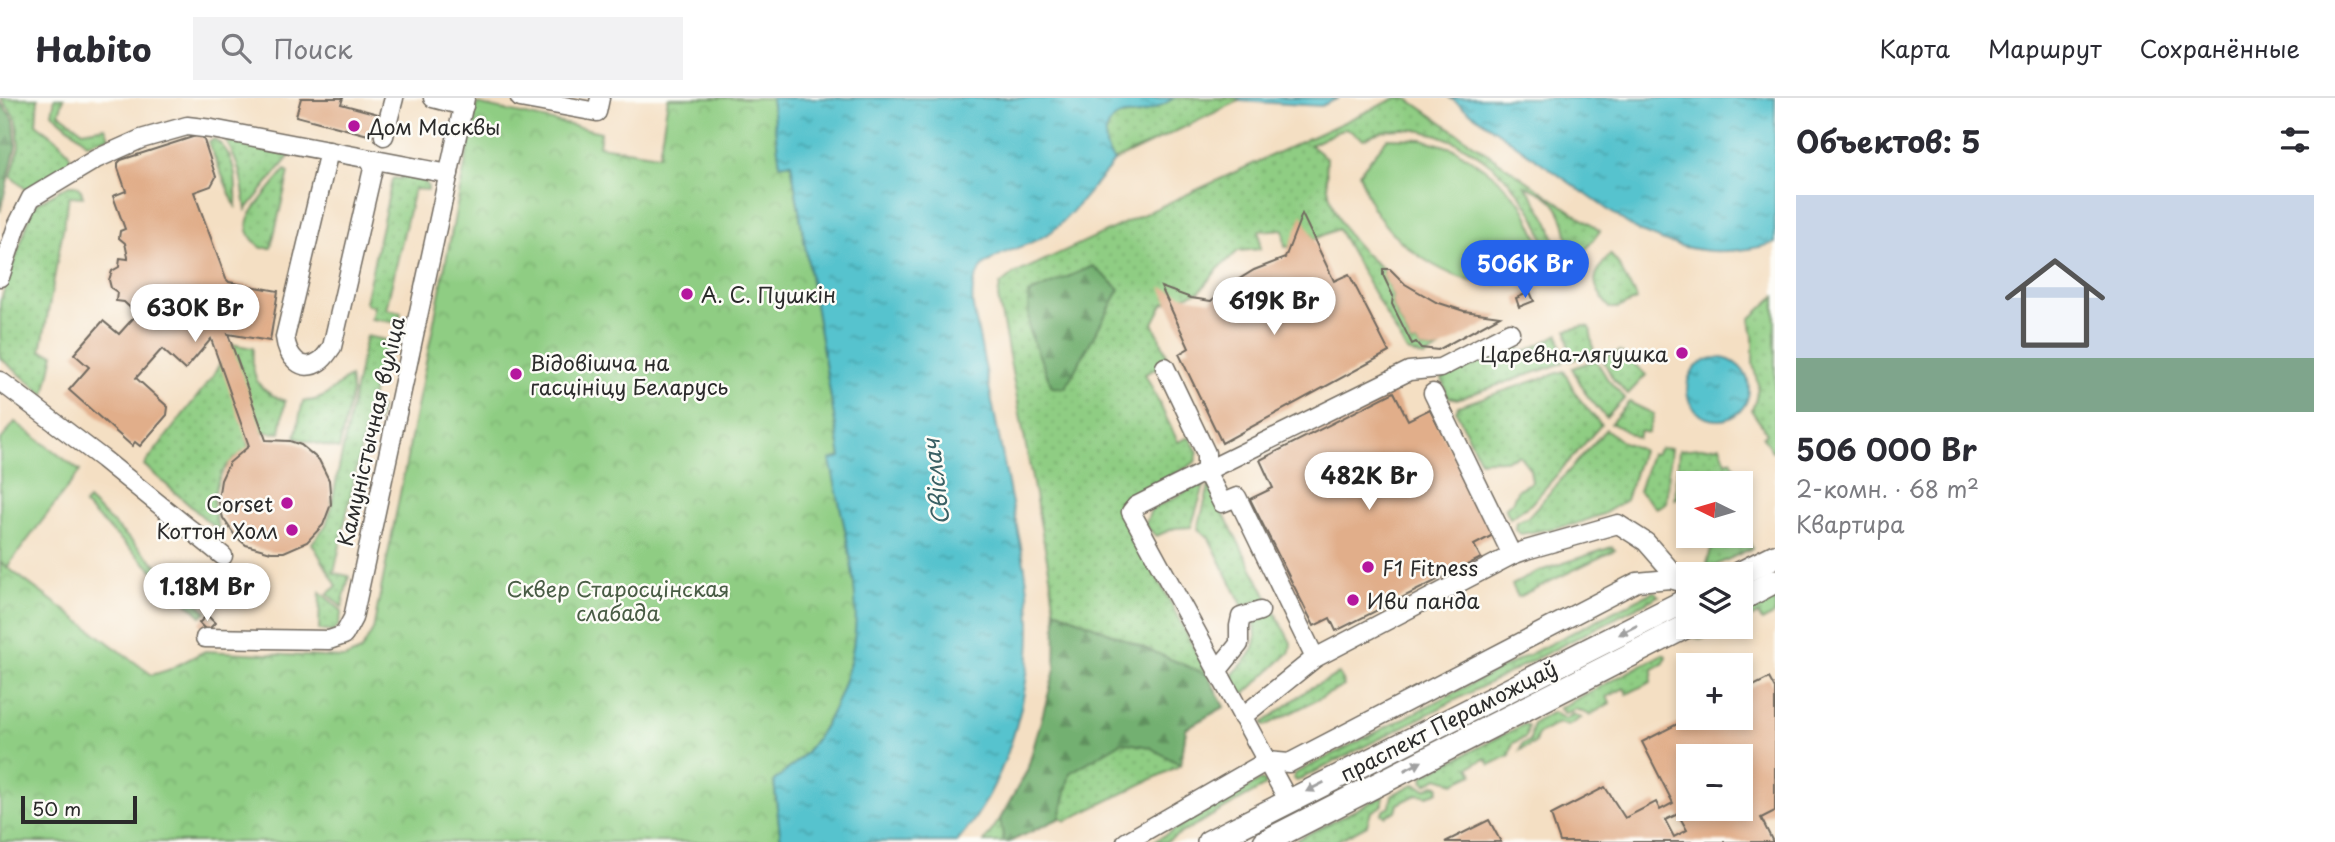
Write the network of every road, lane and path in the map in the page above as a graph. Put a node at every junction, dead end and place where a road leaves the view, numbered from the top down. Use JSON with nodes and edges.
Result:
{"nodes":[{"id":1,"x":394,"y":98,"type":"edge"},
{"id":2,"x":433,"y":98,"type":"edge"},
{"id":3,"x":520,"y":98,"type":"edge"},
{"id":4,"x":600,"y":98,"type":"edge"},
{"id":5,"x":465,"y":102,"type":"edge"},
{"id":6,"x":384,"y":136,"type":"dead end"},
{"id":7,"x":330,"y":151,"type":"junction"},
{"id":8,"x":375,"y":160,"type":"junction"},
{"id":9,"x":449,"y":174,"type":"junction"},
{"id":10,"x":0,"y":277,"type":"edge"},
{"id":11,"x":1510,"y":332,"type":"dead end"},
{"id":12,"x":1165,"y":367,"type":"dead end"},
{"id":13,"x":0,"y":381,"type":"edge"},
{"id":14,"x":1433,"y":393,"type":"dead end"},
{"id":15,"x":1206,"y":471,"type":"junction"},
{"id":16,"x":1512,"y":555,"type":"junction"},
{"id":17,"x":223,"y":556,"type":"dead end"},
{"id":18,"x":1775,"y":556,"type":"edge"},
{"id":19,"x":1753,"y":567,"type":"edge"},
{"id":20,"x":1670,"y":579,"type":"junction"},
{"id":21,"x":1676,"y":581,"type":"edge"},
{"id":22,"x":1775,"y":581,"type":"edge"},
{"id":23,"x":1753,"y":593,"type":"edge"},
{"id":24,"x":1676,"y":606,"type":"edge"},
{"id":25,"x":1260,"y":611,"type":"dead end"},
{"id":26,"x":1676,"y":632,"type":"edge"},
{"id":27,"x":205,"y":638,"type":"dead end"},
{"id":28,"x":1315,"y":658,"type":"junction"},
{"id":29,"x":1217,"y":671,"type":"junction"},
{"id":30,"x":1242,"y":717,"type":"junction"},
{"id":31,"x":1267,"y":761,"type":"junction"},
{"id":32,"x":1288,"y":800,"type":"junction"},
{"id":33,"x":1126,"y":842,"type":"edge"},
{"id":34,"x":1209,"y":842,"type":"edge"},
{"id":35,"x":1265,"y":842,"type":"edge"}],
"edges":[{"from":1,"to":6,"type":"street"},
{"from":2,"to":5,"type":"street"},
{"from":3,"to":4,"type":"street"},
{"from":5,"to":9,"type":"street","name":"Камуністычная вуліца"},
{"from":7,"to":8,"type":"street"},
{"from":7,"to":8,"type":"street"},
{"from":7,"to":10,"type":"street"},
{"from":8,"to":9,"type":"street"},
{"from":9,"to":27,"type":"street","name":"Камуністычная вуліца"},
{"from":11,"to":15,"type":"street"},
{"from":12,"to":15,"type":"street"},
{"from":13,"to":17,"type":"street"},
{"from":14,"to":16,"type":"street"},
{"from":15,"to":28,"type":"street"},
{"from":15,"to":29,"type":"street"},
{"from":16,"to":20,"type":"street"},
{"from":16,"to":28,"type":"street"},
{"from":18,"to":19,"type":"main road"},
{"from":20,"to":21,"type":"street"},
{"from":20,"to":31,"type":"street"},
{"from":22,"to":23,"type":"main road"},
{"from":24,"to":32,"type":"main road","name":"праспект Пераможцаў","one_way":true},
{"from":25,"to":29,"type":"street"},
{"from":35,"to":26,"type":"main road","name":"праспект Пераможцаў","one_way":true},
{"from":28,"to":30,"type":"street"},
{"from":29,"to":30,"type":"street"},
{"from":30,"to":31,"type":"street"},
{"from":31,"to":32,"type":"street"},
{"from":31,"to":33,"type":"street"},
{"from":32,"to":34,"type":"main road","name":"праспект Пераможцаў"}]}
